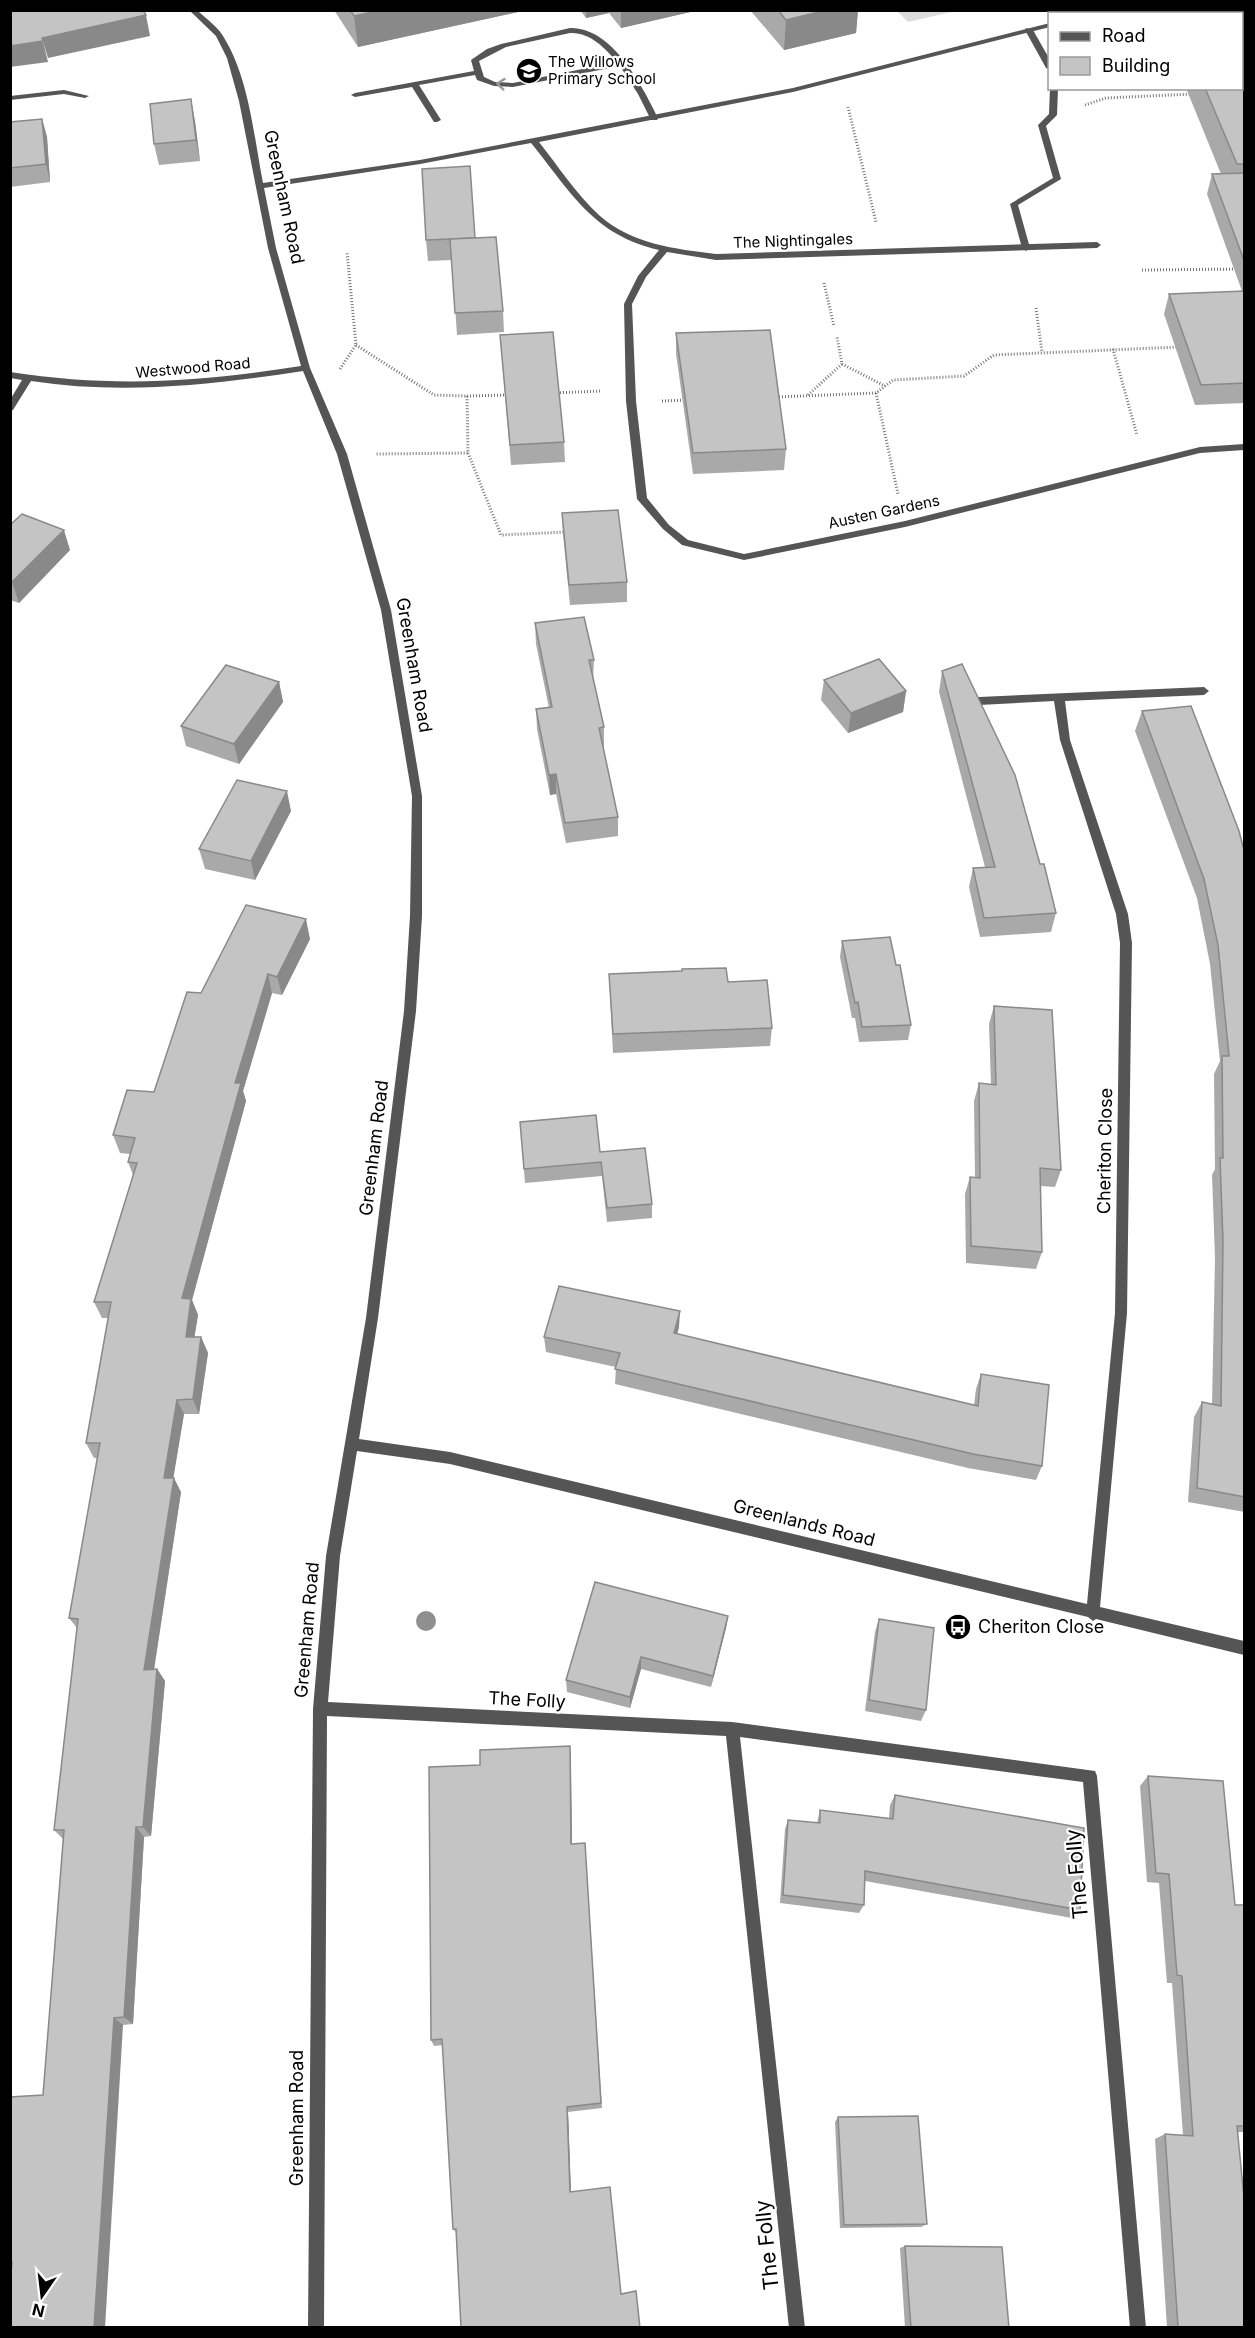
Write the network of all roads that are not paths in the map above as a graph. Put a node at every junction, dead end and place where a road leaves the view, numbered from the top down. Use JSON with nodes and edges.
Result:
{"nodes":[{"id":1,"x":192,"y":10,"type":"edge"},
{"id":2,"x":1048,"y":25,"type":"edge"},
{"id":3,"x":1029,"y":30,"type":"junction"},
{"id":4,"x":620,"y":64,"type":"junction"},
{"id":5,"x":1048,"y":64,"type":"edge"},
{"id":6,"x":479,"y":72,"type":"junction"},
{"id":7,"x":414,"y":84,"type":"junction"},
{"id":8,"x":1054,"y":90,"type":"edge"},
{"id":9,"x":355,"y":95,"type":"dead end"},
{"id":10,"x":85,"y":96,"type":"dead end"},
{"id":11,"x":10,"y":98,"type":"edge"},
{"id":12,"x":654,"y":118,"type":"junction"},
{"id":13,"x":437,"y":120,"type":"dead end"},
{"id":14,"x":534,"y":141,"type":"junction"},
{"id":15,"x":261,"y":186,"type":"junction"},
{"id":16,"x":1097,"y":245,"type":"dead end"},
{"id":17,"x":1026,"y":248,"type":"junction"},
{"id":18,"x":664,"y":250,"type":"junction"},
{"id":19,"x":306,"y":369,"type":"junction"},
{"id":20,"x":10,"y":375,"type":"edge"},
{"id":21,"x":28,"y":378,"type":"junction"},
{"id":22,"x":10,"y":408,"type":"edge"},
{"id":23,"x":1245,"y":447,"type":"edge"},
{"id":24,"x":1204,"y":691,"type":"dead end"},
{"id":25,"x":1059,"y":698,"type":"junction"},
{"id":26,"x":980,"y":701,"type":"edge"},
{"id":27,"x":352,"y":1444,"type":"junction"},
{"id":28,"x":1093,"y":1614,"type":"junction"},
{"id":29,"x":1245,"y":1648,"type":"edge"},
{"id":30,"x":320,"y":1709,"type":"junction"},
{"id":31,"x":732,"y":1730,"type":"junction"},
{"id":32,"x":315,"y":2328,"type":"edge"},
{"id":33,"x":797,"y":2328,"type":"edge"},
{"id":34,"x":1138,"y":2328,"type":"edge"}],
"edges":[{"from":1,"to":15,"type":"street","name":"Greenham Road"},
{"from":2,"to":3,"type":"street"},
{"from":3,"to":5,"type":"street"},
{"from":3,"to":12,"type":"street"},
{"from":4,"to":6,"type":"street","one_way":true},
{"from":4,"to":6,"type":"street"},
{"from":4,"to":12,"type":"street"},
{"from":6,"to":7,"type":"street"},
{"from":7,"to":9,"type":"street"},
{"from":7,"to":13,"type":"street"},
{"from":8,"to":17,"type":"street"},
{"from":10,"to":11,"type":"street"},
{"from":12,"to":14,"type":"street"},
{"from":14,"to":15,"type":"street"},
{"from":14,"to":18,"type":"street","name":"The Nightingales"},
{"from":15,"to":19,"type":"street","name":"Greenham Road"},
{"from":16,"to":17,"type":"street","name":"The Nightingales"},
{"from":17,"to":18,"type":"street","name":"The Nightingales"},
{"from":18,"to":23,"type":"street","name":"Austen Gardens"},
{"from":19,"to":21,"type":"street","name":"Westwood Road"},
{"from":19,"to":27,"type":"street","name":"Greenham Road"},
{"from":20,"to":21,"type":"street","name":"Westwood Road"},
{"from":21,"to":22,"type":"street"},
{"from":24,"to":25,"type":"street"},
{"from":25,"to":26,"type":"street"},
{"from":25,"to":28,"type":"street","name":"Cheriton Close"},
{"from":27,"to":28,"type":"street","name":"Greenlands Road"},
{"from":27,"to":30,"type":"street","name":"Greenham Road"},
{"from":28,"to":29,"type":"street","name":"Greenlands Road"},
{"from":30,"to":31,"type":"street","name":"The Folly"},
{"from":30,"to":32,"type":"street","name":"Greenham Road"},
{"from":31,"to":33,"type":"street","name":"The Folly"},
{"from":31,"to":34,"type":"street","name":"The Folly"}]}
